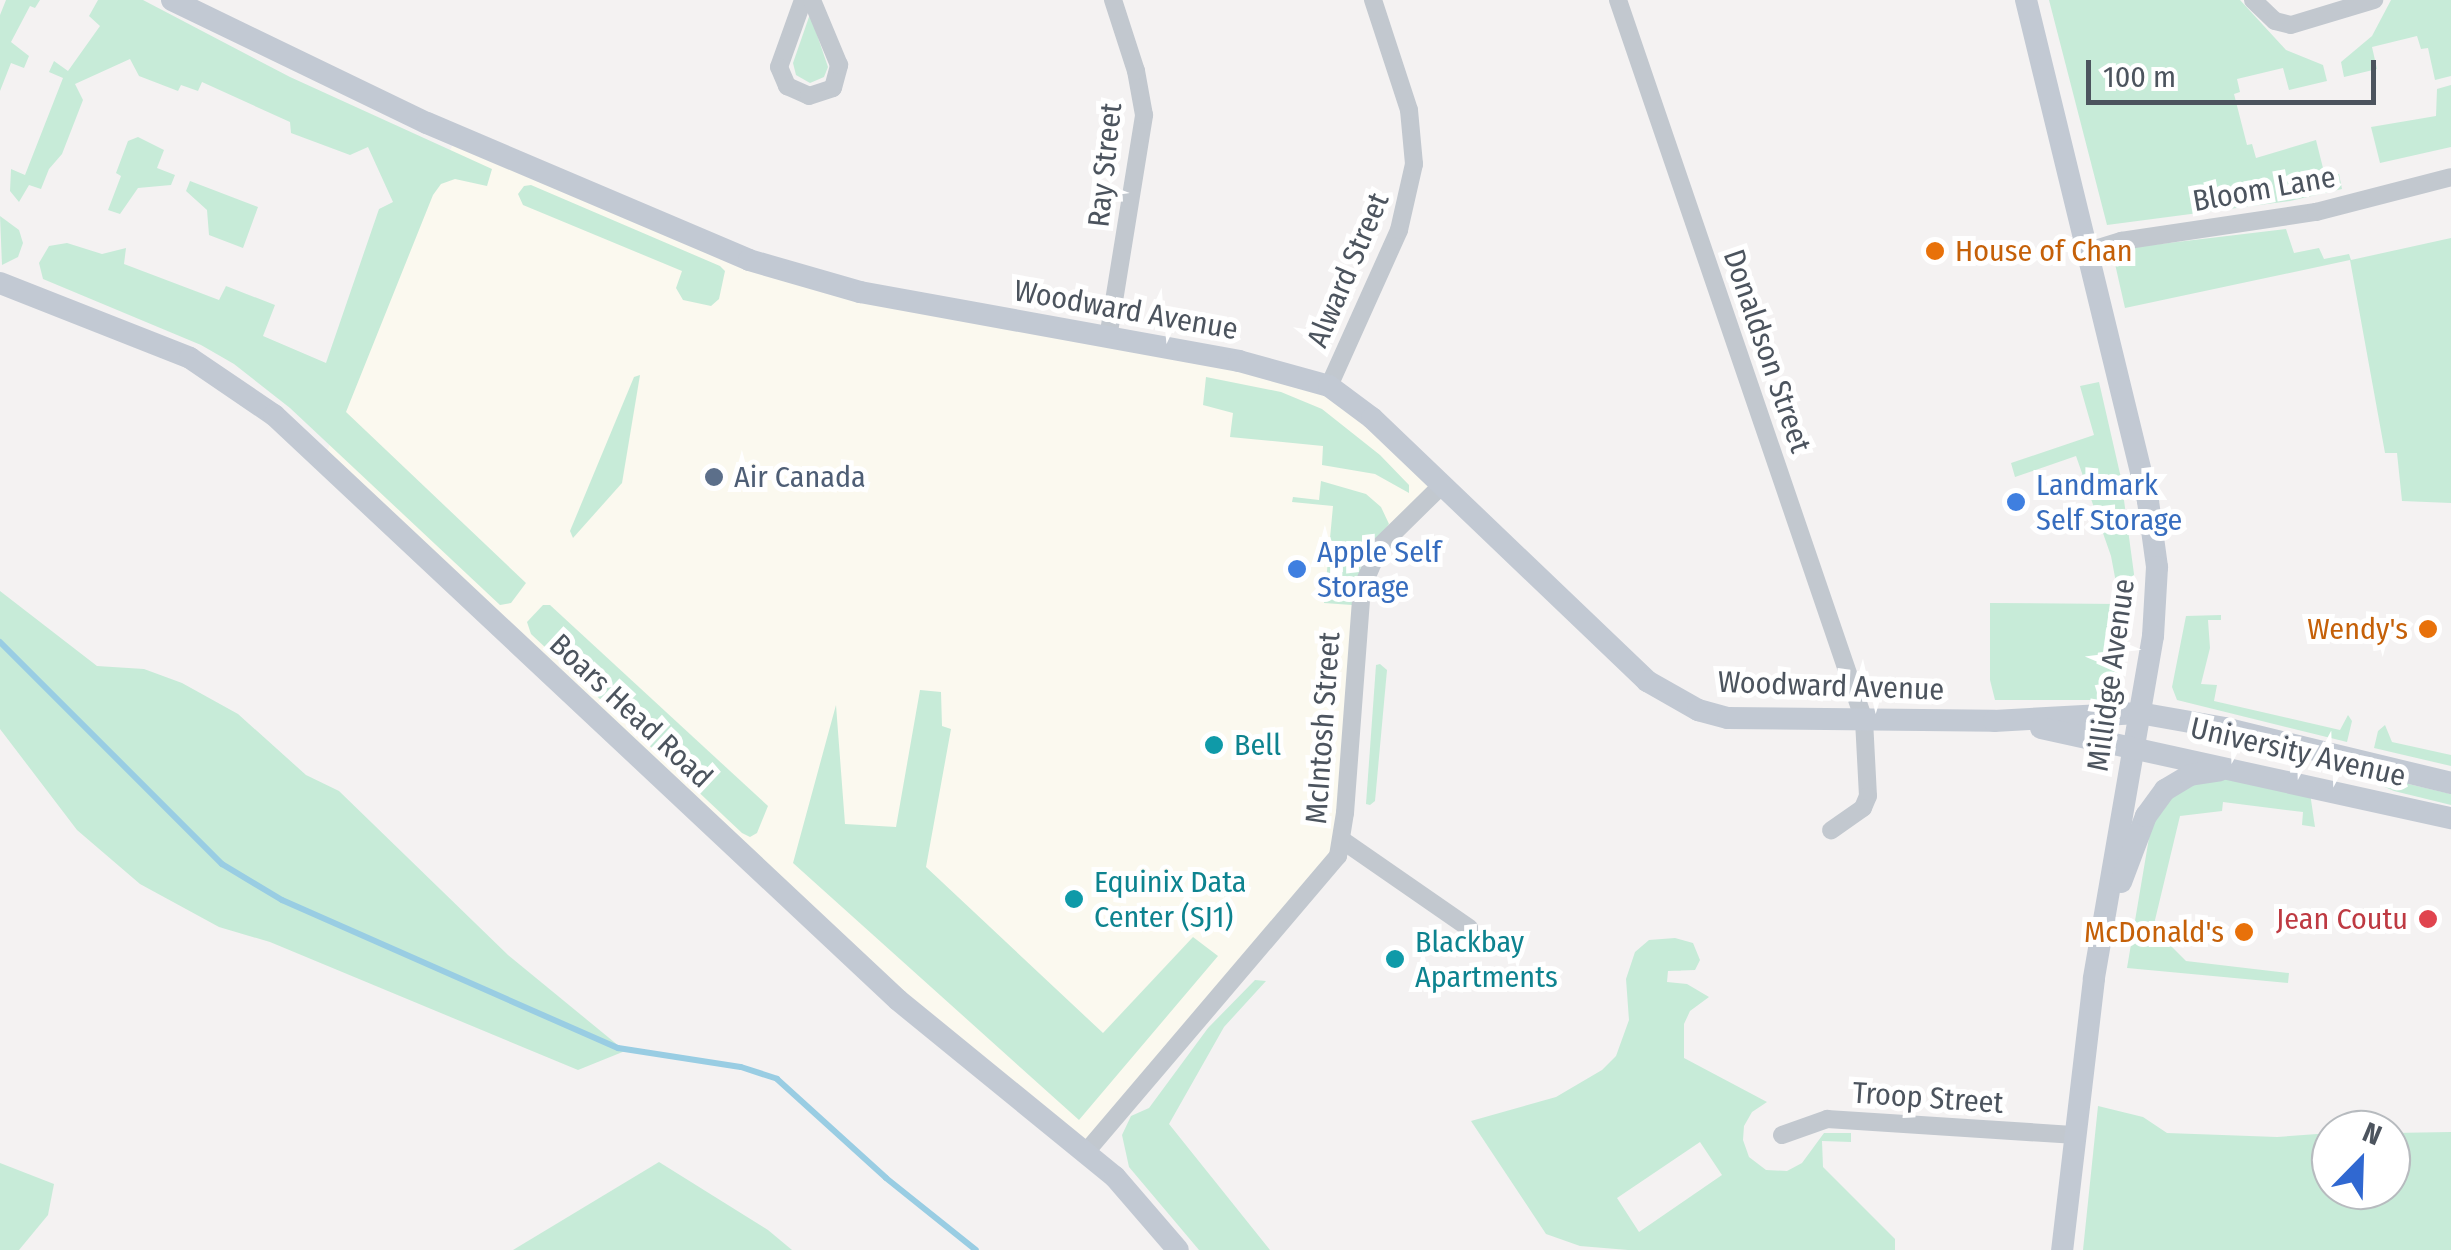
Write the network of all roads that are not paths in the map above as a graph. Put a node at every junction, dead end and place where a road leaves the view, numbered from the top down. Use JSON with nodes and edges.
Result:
{"nodes":[{"id":1,"x":172,"y":0,"type":"edge"},
{"id":2,"x":803,"y":0,"type":"edge"},
{"id":3,"x":812,"y":0,"type":"edge"},
{"id":4,"x":1112,"y":0,"type":"edge"},
{"id":5,"x":1374,"y":0,"type":"edge"},
{"id":6,"x":1618,"y":0,"type":"edge"},
{"id":7,"x":2026,"y":0,"type":"edge"},
{"id":8,"x":2253,"y":0,"type":"edge"},
{"id":9,"x":2374,"y":0,"type":"edge"},
{"id":10,"x":2451,"y":177,"type":"edge"},
{"id":11,"x":2085,"y":252,"type":"junction"},
{"id":12,"x":0,"y":283,"type":"edge"},
{"id":13,"x":1108,"y":338,"type":"junction"},
{"id":14,"x":1328,"y":386,"type":"junction"},
{"id":15,"x":1441,"y":486,"type":"junction"},
{"id":16,"x":2139,"y":713,"type":"junction"},
{"id":17,"x":1864,"y":720,"type":"junction"},
{"id":18,"x":2003,"y":721,"type":"junction"},
{"id":19,"x":2132,"y":744,"type":"junction"},
{"id":20,"x":2241,"y":770,"type":"junction"},
{"id":21,"x":2451,"y":782,"type":"edge"},
{"id":22,"x":2451,"y":818,"type":"edge"},
{"id":23,"x":1831,"y":830,"type":"dead end"},
{"id":24,"x":1342,"y":840,"type":"junction"},
{"id":25,"x":1469,"y":928,"type":"dead end"},
{"id":26,"x":2099,"y":947,"type":"junction"},
{"id":27,"x":1782,"y":1135,"type":"dead end"},
{"id":28,"x":2072,"y":1136,"type":"junction"},
{"id":29,"x":1086,"y":1152,"type":"junction"},
{"id":30,"x":1178,"y":1250,"type":"edge"},
{"id":31,"x":2062,"y":1250,"type":"edge"}],
"edges":[{"from":1,"to":13,"type":"street","name":"Woodward Avenue"},
{"from":2,"to":3,"type":"street"},
{"from":4,"to":13,"type":"street","name":"Ray Street"},
{"from":5,"to":14,"type":"street","name":"Alward Street"},
{"from":6,"to":17,"type":"street","name":"Donaldson Street"},
{"from":7,"to":11,"type":"street","name":"Millidge Avenue"},
{"from":8,"to":9,"type":"street"},
{"from":10,"to":11,"type":"street","name":"Bloom Lane"},
{"from":11,"to":16,"type":"street","name":"Millidge Avenue"},
{"from":12,"to":29,"type":"street","name":"Boars Head Road"},
{"from":13,"to":14,"type":"street","name":"Woodward Avenue"},
{"from":14,"to":15,"type":"street","name":"Woodward Avenue"},
{"from":15,"to":17,"type":"street","name":"Woodward Avenue"},
{"from":15,"to":24,"type":"street","name":"McIntosh Street"},
{"from":16,"to":18,"type":"street","name":"Woodward Avenue"},
{"from":16,"to":19,"type":"street","name":"Millidge Avenue"},
{"from":16,"to":21,"type":"street","name":"University Avenue"},
{"from":17,"to":18,"type":"street","name":"Woodward Avenue"},
{"from":17,"to":23,"type":"street","name":"Donaldson Street"},
{"from":18,"to":19,"type":"street","name":"Woodward Avenue"},
{"from":19,"to":20,"type":"street","name":"University Avenue"},
{"from":19,"to":26,"type":"street","name":"Millidge Avenue"},
{"from":20,"to":22,"type":"street","name":"University Avenue"},
{"from":20,"to":26,"type":"street"},
{"from":24,"to":25,"type":"street"},
{"from":24,"to":29,"type":"street","name":"McIntosh Street"},
{"from":26,"to":28,"type":"street","name":"Millidge Avenue"},
{"from":27,"to":28,"type":"street","name":"Troop Street"},
{"from":28,"to":31,"type":"street","name":"Millidge Avenue"},
{"from":29,"to":30,"type":"street","name":"Boars Head Road"}]}
